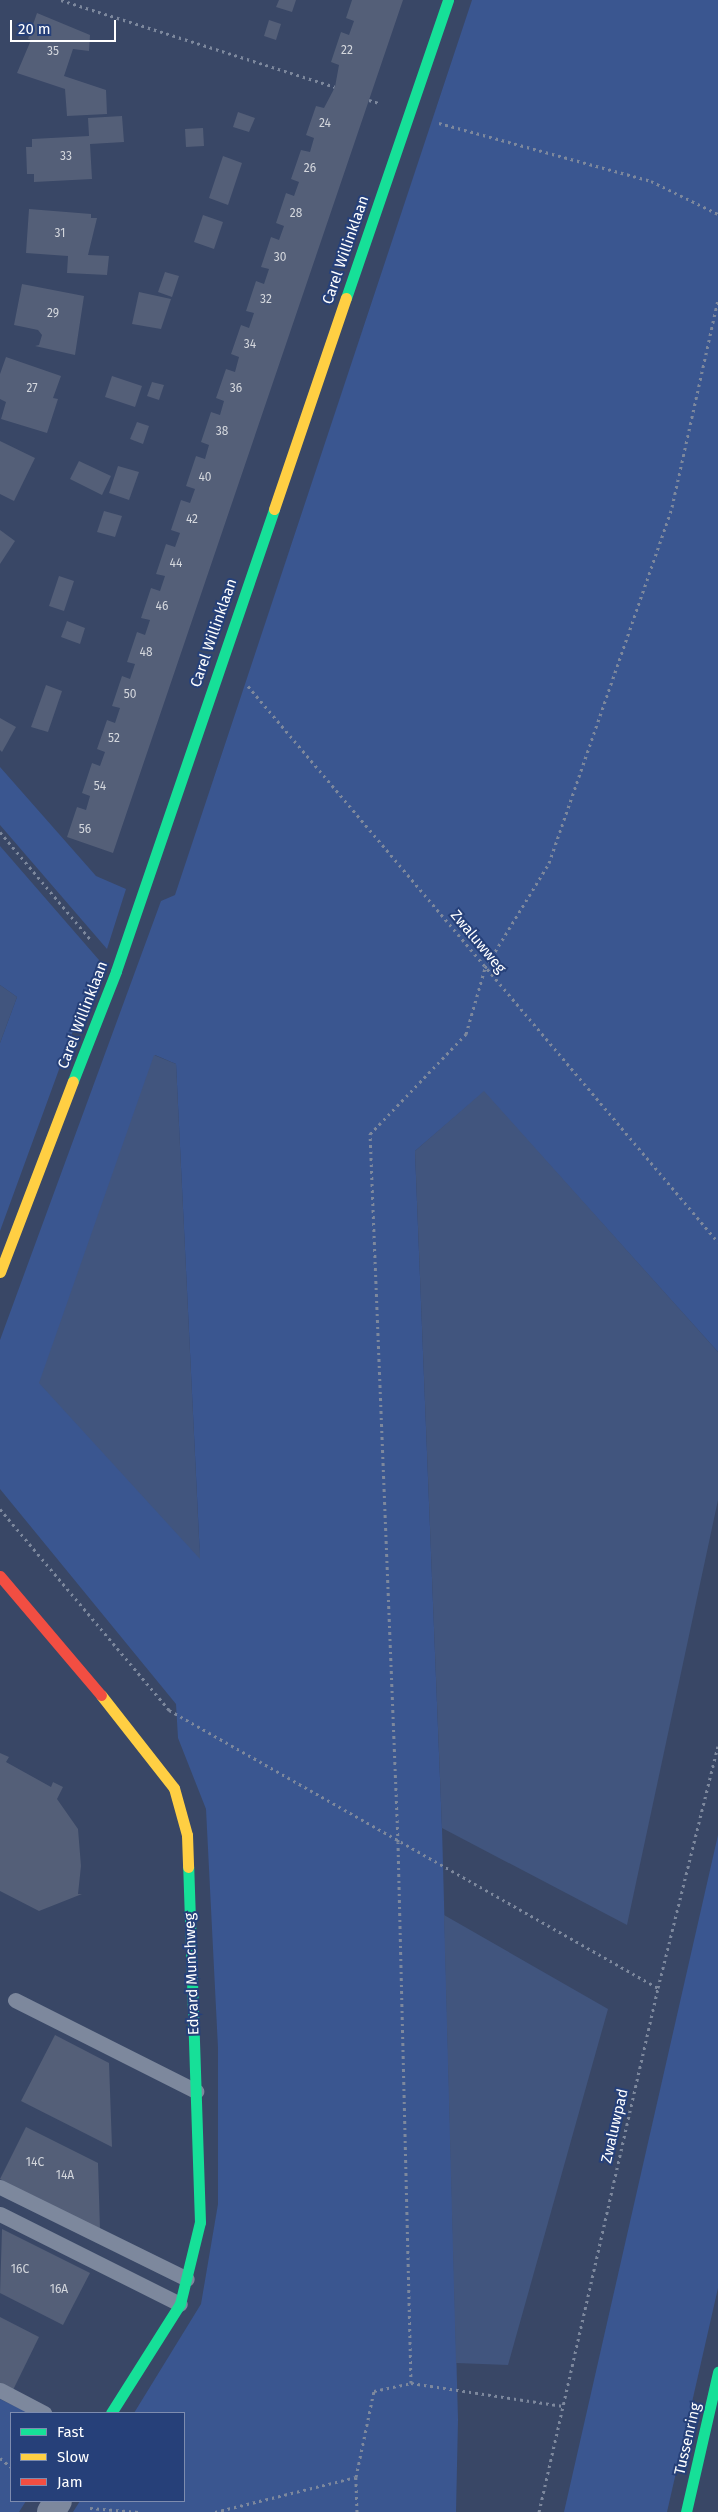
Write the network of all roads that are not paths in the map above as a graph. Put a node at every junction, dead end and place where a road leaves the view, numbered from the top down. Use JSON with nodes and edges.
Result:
{"nodes":[{"id":1,"x":448,"y":0,"type":"edge"},
{"id":2,"x":0,"y":1272,"type":"edge"},
{"id":3,"x":0,"y":1576,"type":"edge"},
{"id":4,"x":15,"y":2000,"type":"dead end"},
{"id":5,"x":196,"y":2091,"type":"junction"},
{"id":6,"x":0,"y":2187,"type":"edge"},
{"id":7,"x":0,"y":2214,"type":"edge"},
{"id":8,"x":187,"y":2279,"type":"junction"},
{"id":9,"x":180,"y":2304,"type":"junction"},
{"id":10,"x":718,"y":2372,"type":"edge"},
{"id":11,"x":0,"y":2390,"type":"edge"},
{"id":12,"x":42,"y":2412,"type":"edge"},
{"id":13,"x":112,"y":2412,"type":"edge"},
{"id":14,"x":686,"y":2512,"type":"edge"}],
"edges":[{"from":1,"to":2,"type":"main road","name":"Carel Willinklaan"},
{"from":3,"to":5,"type":"main road","name":"Edvard Munchweg"},
{"from":4,"to":5,"type":"lane"},
{"from":5,"to":8,"type":"main road","name":"Edvard Munchweg"},
{"from":6,"to":8,"type":"lane"},
{"from":7,"to":9,"type":"lane"},
{"from":8,"to":9,"type":"main road","name":"Edvard Munchweg"},
{"from":9,"to":13,"type":"main road","name":"Edvard Munchweg"},
{"from":10,"to":14,"type":"main road","name":"Tussenring"},
{"from":11,"to":12,"type":"lane"}]}
